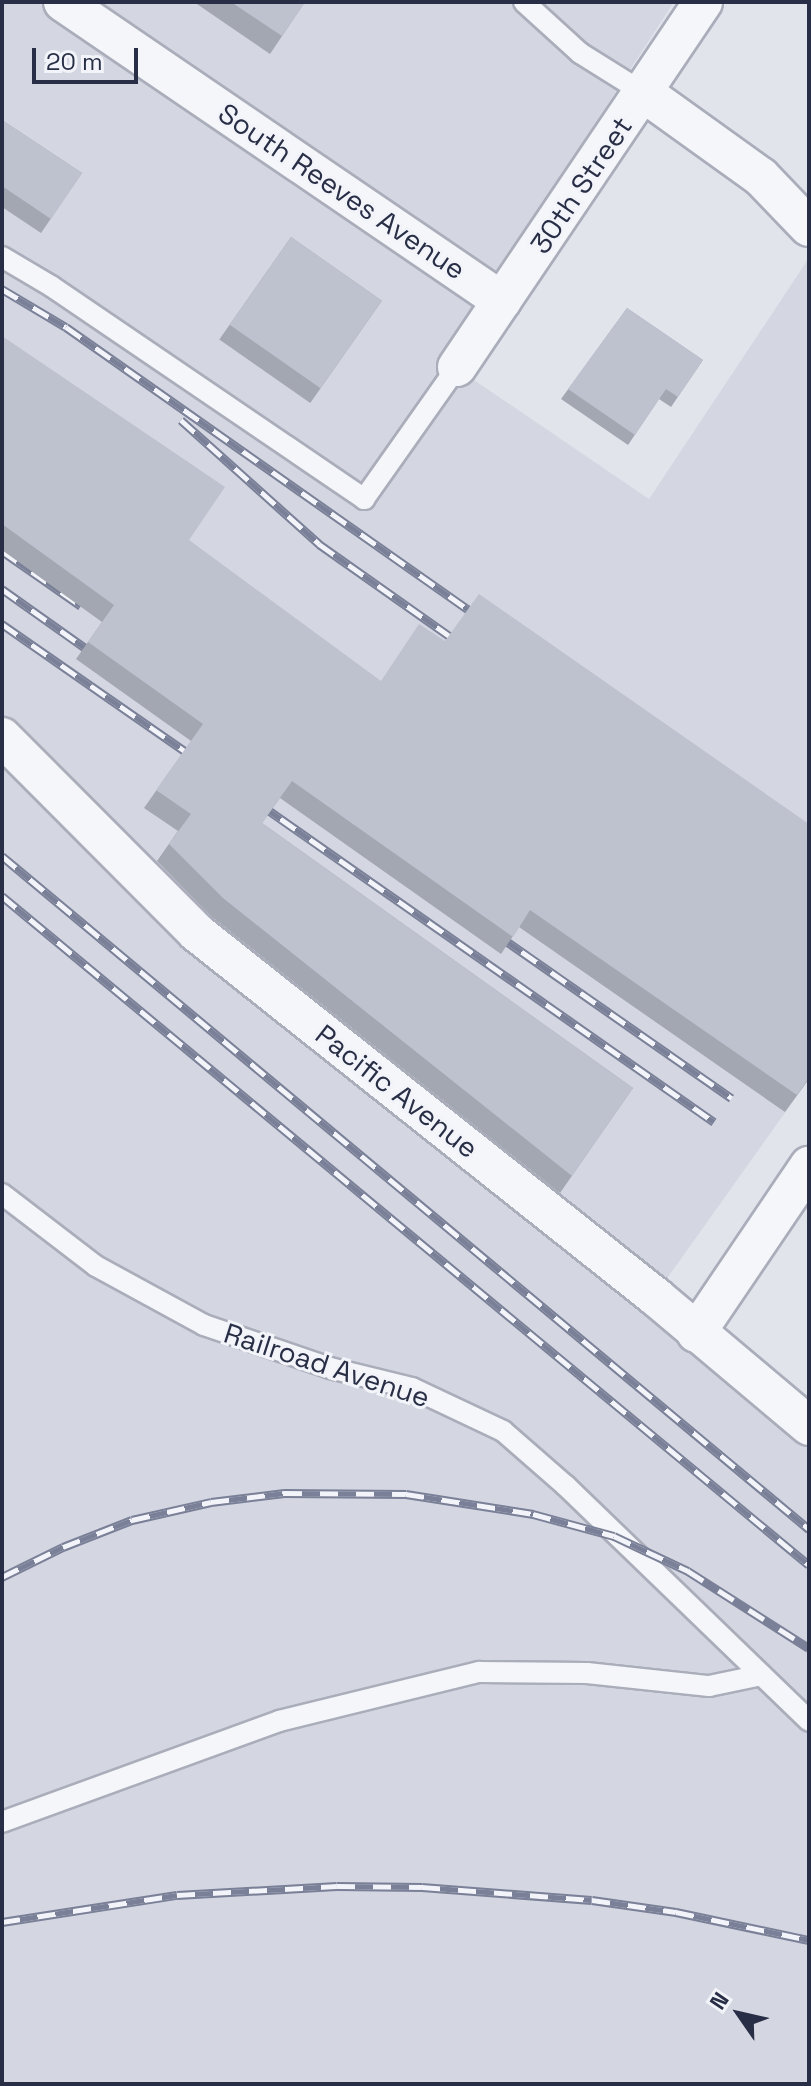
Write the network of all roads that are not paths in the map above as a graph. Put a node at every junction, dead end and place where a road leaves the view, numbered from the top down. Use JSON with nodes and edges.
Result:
{"nodes":[{"id":1,"x":63,"y":2,"type":"edge"},
{"id":2,"x":524,"y":2,"type":"edge"},
{"id":3,"x":703,"y":2,"type":"edge"},
{"id":4,"x":644,"y":93,"type":"junction"},
{"id":5,"x":809,"y":227,"type":"edge"},
{"id":6,"x":2,"y":257,"type":"edge"},
{"id":7,"x":502,"y":301,"type":"junction"},
{"id":8,"x":457,"y":367,"type":"joint"},
{"id":9,"x":2,"y":737,"type":"edge"},
{"id":10,"x":809,"y":1166,"type":"edge"},
{"id":11,"x":2,"y":1194,"type":"edge"},
{"id":12,"x":696,"y":1333,"type":"junction"},
{"id":13,"x":809,"y":1426,"type":"edge"},
{"id":14,"x":762,"y":1675,"type":"junction"},
{"id":15,"x":809,"y":1721,"type":"edge"},
{"id":16,"x":2,"y":1822,"type":"edge"}],
"edges":[{"from":1,"to":7,"type":"street","name":"South Reeves Avenue"},
{"from":2,"to":4,"type":"lane"},
{"from":3,"to":4,"type":"street","name":"30th Street"},
{"from":4,"to":5,"type":"street"},
{"from":4,"to":7,"type":"street","name":"30th Street"},
{"from":6,"to":8,"type":"lane"},
{"from":7,"to":8,"type":"street","name":"30th Street"},
{"from":9,"to":12,"type":"street","name":"Pacific Avenue"},
{"from":10,"to":12,"type":"street"},
{"from":11,"to":14,"type":"lane","name":"Railroad Avenue"},
{"from":12,"to":13,"type":"street","name":"Pacific Avenue"},
{"from":14,"to":15,"type":"lane","name":"Railroad Avenue"},
{"from":14,"to":16,"type":"lane"}]}
